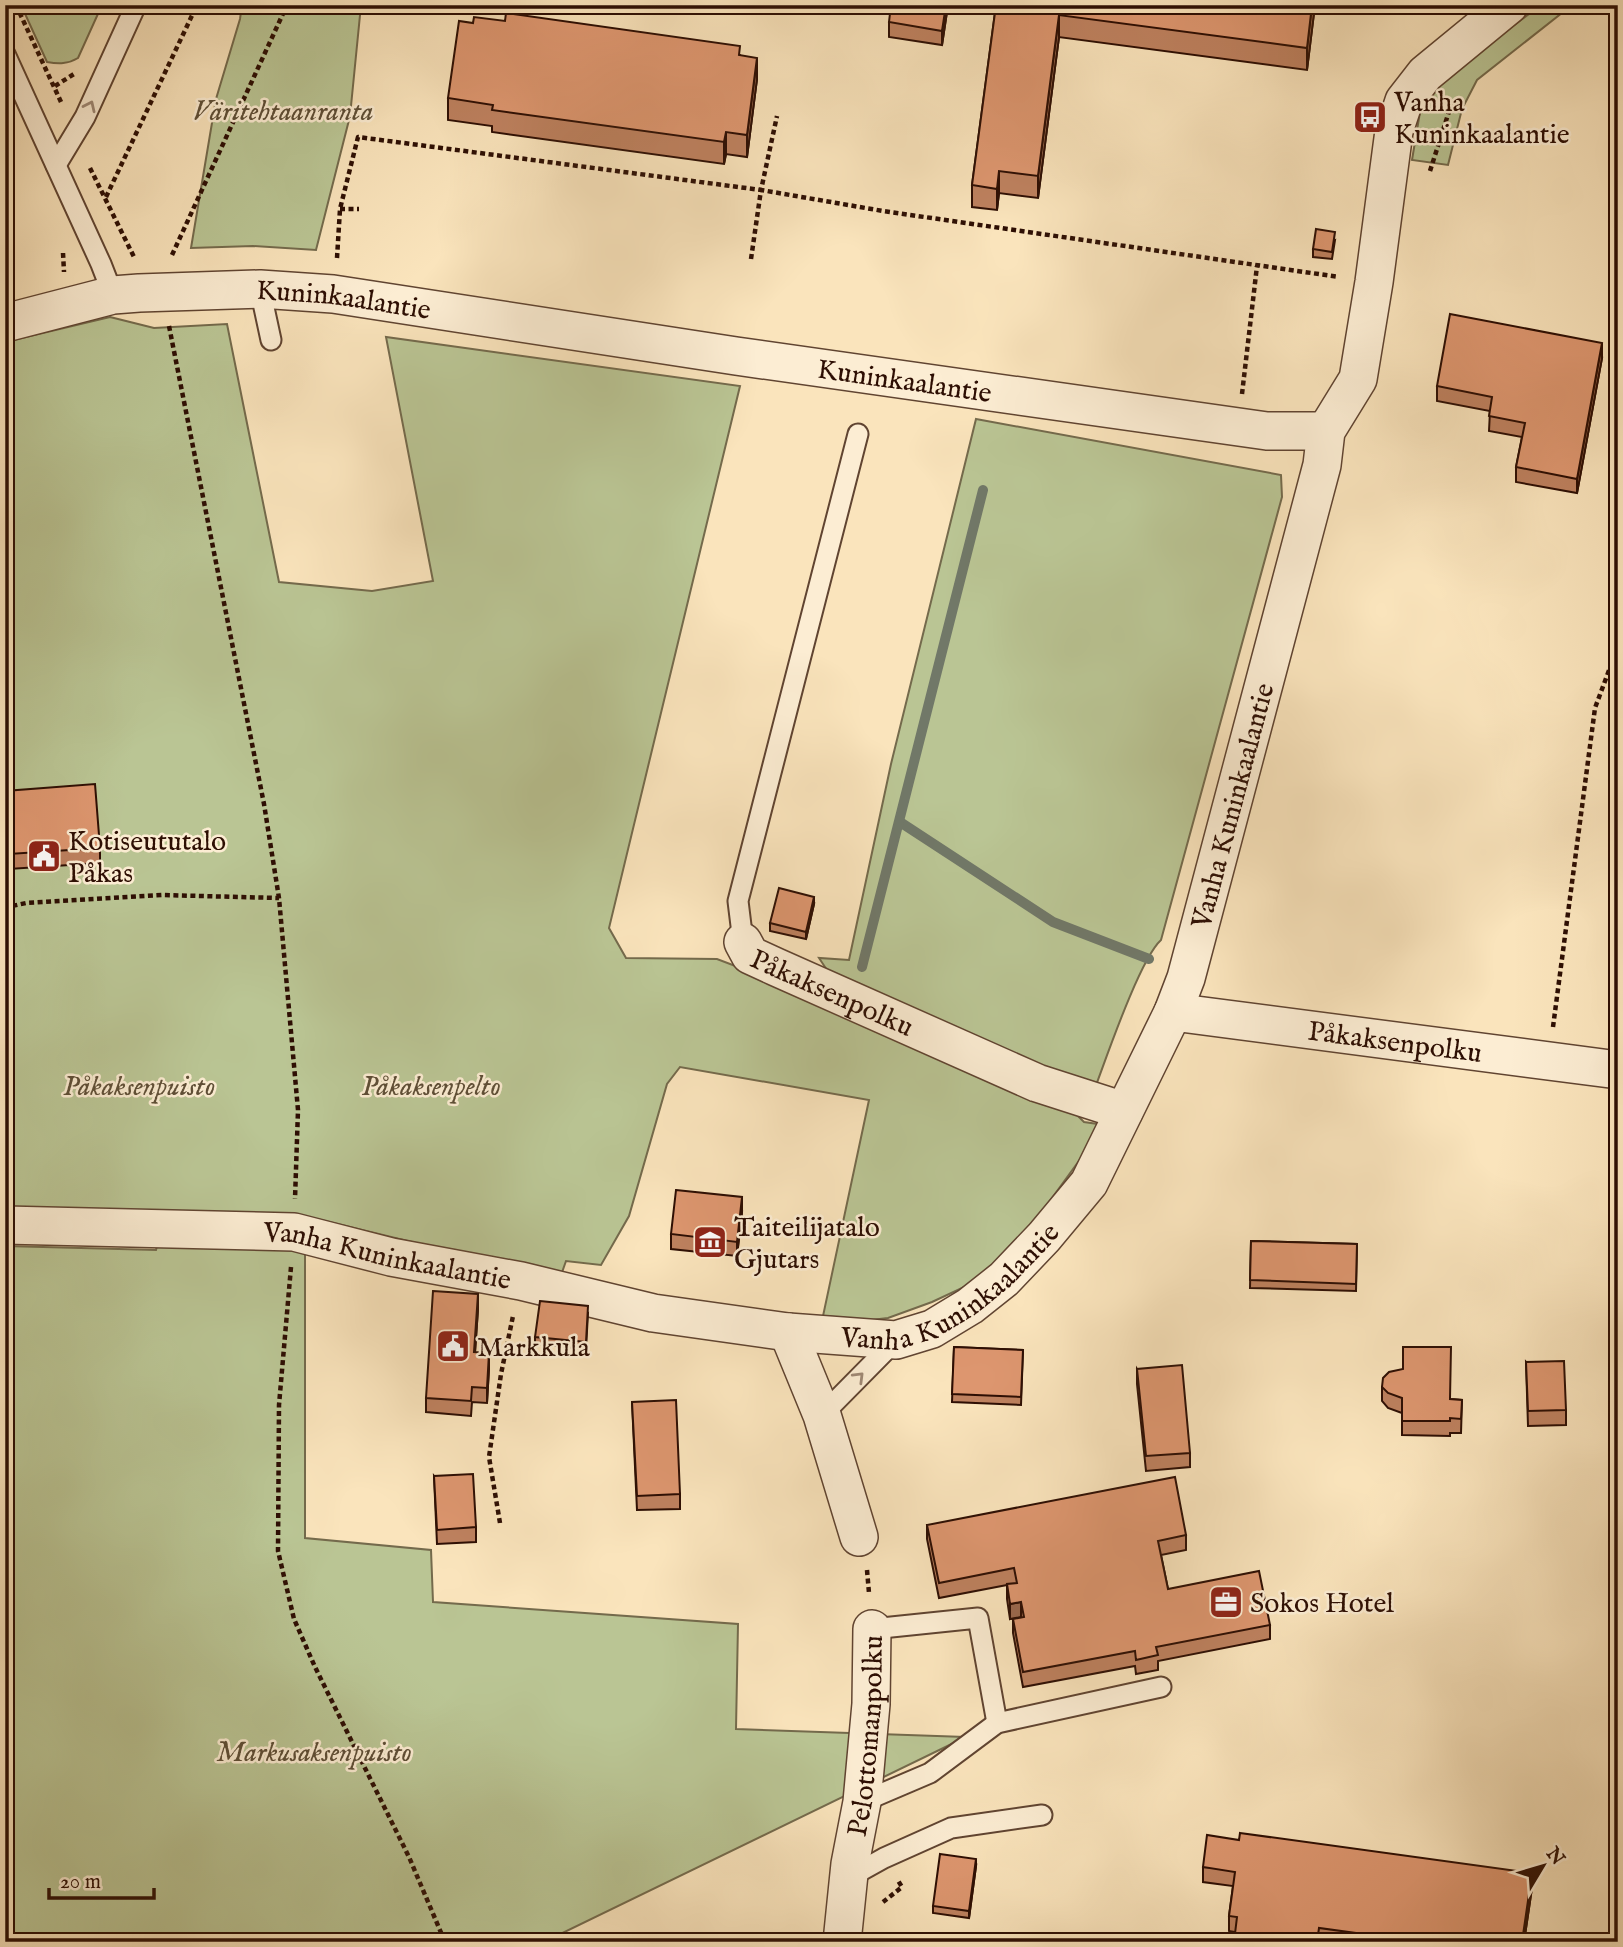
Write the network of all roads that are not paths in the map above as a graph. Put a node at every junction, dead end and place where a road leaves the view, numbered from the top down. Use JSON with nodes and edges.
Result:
{"nodes":[{"id":1,"x":136,"y":5,"type":"edge"},
{"id":2,"x":1492,"y":11,"type":"edge"},
{"id":3,"x":5,"y":54,"type":"edge"},
{"id":4,"x":56,"y":164,"type":"junction"},
{"id":5,"x":261,"y":289,"type":"junction"},
{"id":6,"x":113,"y":295,"type":"junction"},
{"id":7,"x":5,"y":323,"type":"edge"},
{"id":8,"x":271,"y":341,"type":"dead end"},
{"id":9,"x":1326,"y":431,"type":"junction"},
{"id":10,"x":858,"y":434,"type":"dead end"},
{"id":11,"x":743,"y":942,"type":"joint"},
{"id":12,"x":1172,"y":1012,"type":"junction"},
{"id":13,"x":1618,"y":1070,"type":"edge"},
{"id":14,"x":1124,"y":1111,"type":"junction"},
{"id":15,"x":5,"y":1226,"type":"edge"},
{"id":16,"x":788,"y":1332,"type":"junction"},
{"id":17,"x":896,"y":1340,"type":"junction"},
{"id":18,"x":822,"y":1415,"type":"junction"},
{"id":19,"x":859,"y":1537,"type":"road end"},
{"id":20,"x":873,"y":1629,"type":"joint"},
{"id":21,"x":1161,"y":1688,"type":"dead end"},
{"id":22,"x":998,"y":1723,"type":"junction"},
{"id":23,"x":862,"y":1802,"type":"junction"},
{"id":24,"x":1042,"y":1815,"type":"dead end"},
{"id":25,"x":848,"y":1878,"type":"junction"},
{"id":26,"x":842,"y":1942,"type":"edge"}],
"edges":[{"from":4,"to":1,"type":"lane","one_way":true},
{"from":2,"to":9,"type":"street"},
{"from":3,"to":4,"type":"lane"},
{"from":4,"to":6,"type":"lane"},
{"from":5,"to":6,"type":"street","name":"Kuninkaalantie"},
{"from":5,"to":8,"type":"lane"},
{"from":5,"to":9,"type":"street","name":"Kuninkaalantie"},
{"from":6,"to":7,"type":"street","name":"Kuninkaalantie"},
{"from":9,"to":12,"type":"street","name":"Vanha Kuninkaalantie"},
{"from":10,"to":11,"type":"lane"},
{"from":11,"to":14,"type":"street","name":"Påkaksenpolku"},
{"from":12,"to":13,"type":"street","name":"Påkaksenpolku"},
{"from":12,"to":14,"type":"street","name":"Vanha Kuninkaalantie"},
{"from":14,"to":17,"type":"street","name":"Vanha Kuninkaalantie"},
{"from":15,"to":16,"type":"street","name":"Vanha Kuninkaalantie"},
{"from":16,"to":17,"type":"street","name":"Vanha Kuninkaalantie"},
{"from":16,"to":18,"type":"street"},
{"from":18,"to":17,"type":"lane","one_way":true},
{"from":18,"to":19,"type":"street"},
{"from":20,"to":22,"type":"lane"},
{"from":20,"to":23,"type":"street","name":"Pelottomanpolku"},
{"from":21,"to":22,"type":"lane"},
{"from":22,"to":23,"type":"lane"},
{"from":23,"to":25,"type":"street","name":"Pelottomanpolku"},
{"from":24,"to":25,"type":"lane"},
{"from":25,"to":26,"type":"street","name":"Pelottomanpolku"}]}
